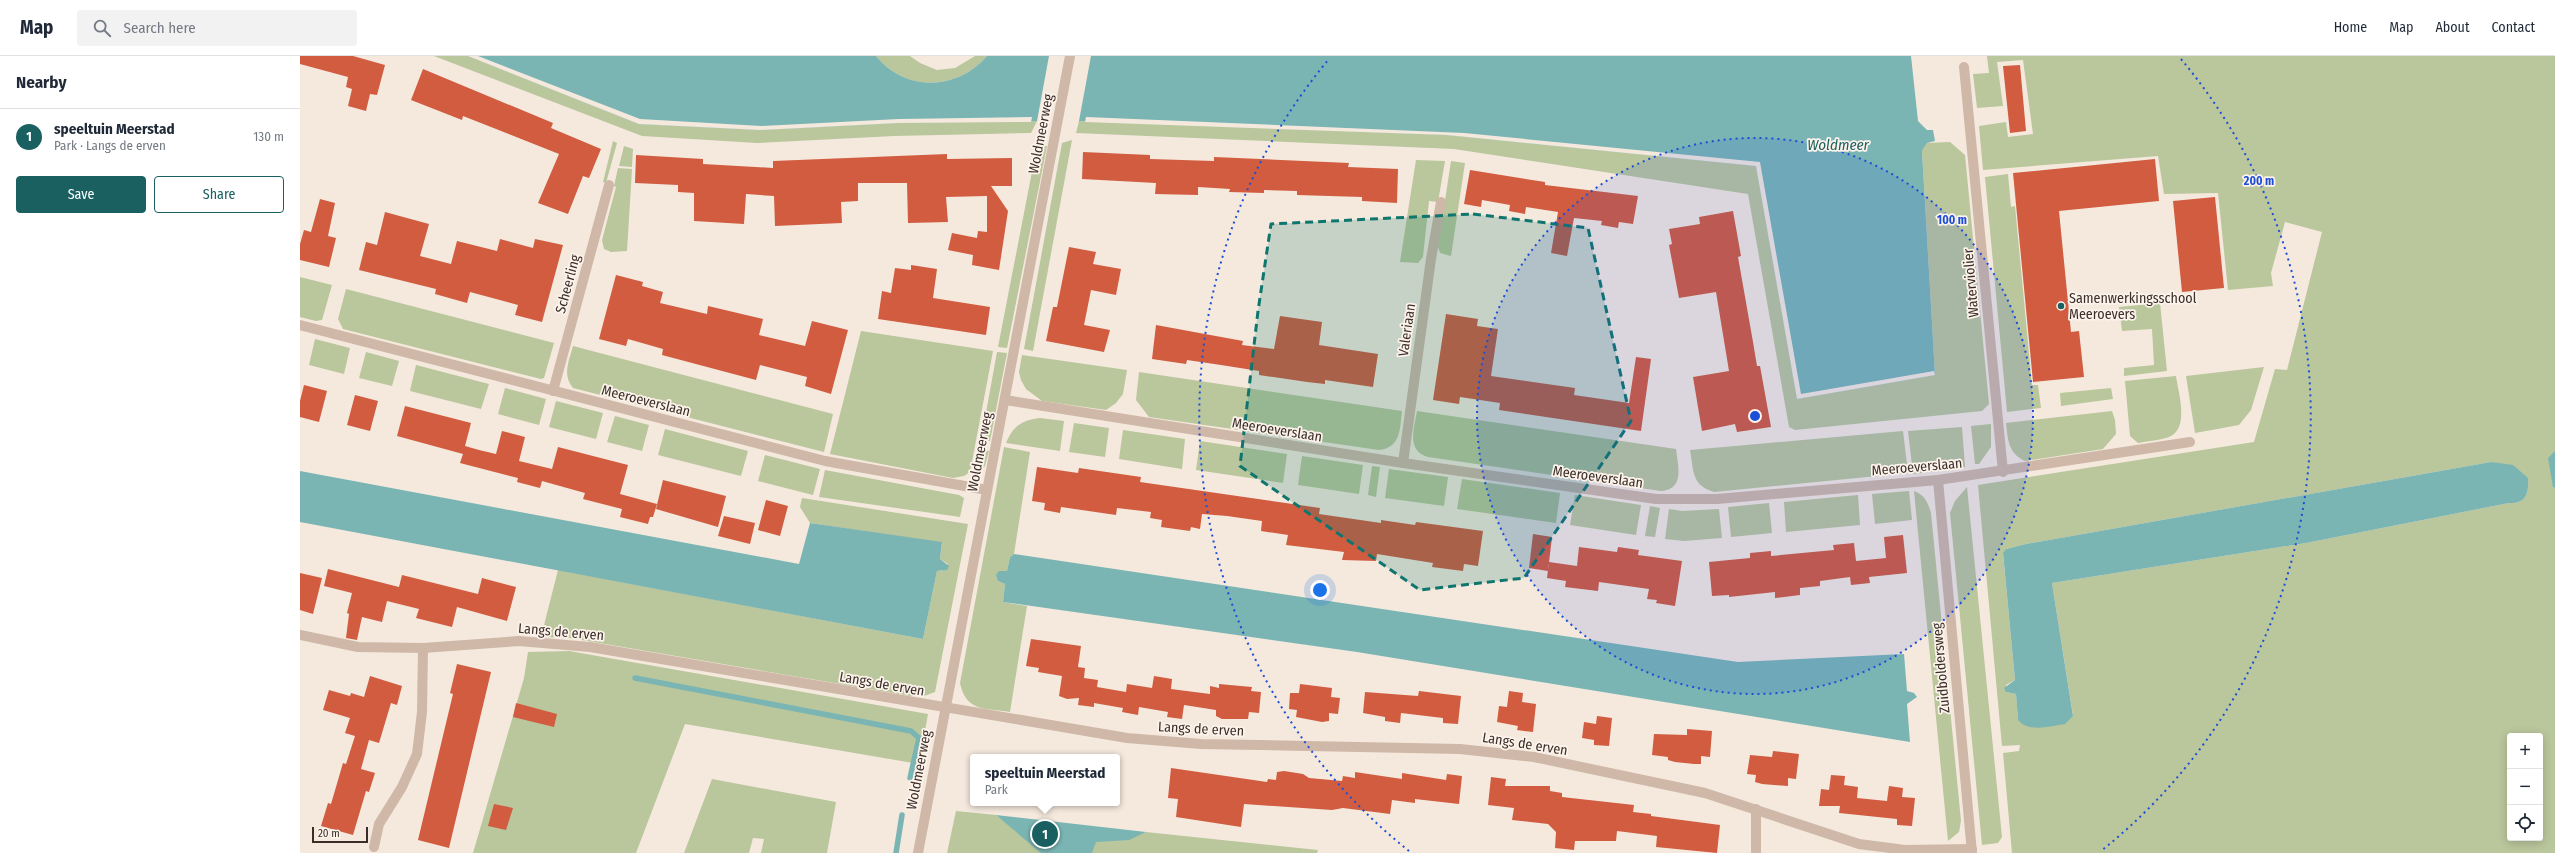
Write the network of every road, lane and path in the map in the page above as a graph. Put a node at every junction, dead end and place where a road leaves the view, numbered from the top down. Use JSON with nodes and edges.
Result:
{"nodes":[{"id":1,"x":1070,"y":56,"type":"edge"},
{"id":2,"x":1964,"y":67,"type":"dead end"},
{"id":3,"x":609,"y":184,"type":"dead end"},
{"id":4,"x":1441,"y":202,"type":"dead end"},
{"id":5,"x":300,"y":325,"type":"edge"},
{"id":6,"x":553,"y":391,"type":"junction"},
{"id":7,"x":1004,"y":400,"type":"junction"},
{"id":8,"x":2190,"y":442,"type":"dead end"},
{"id":9,"x":1403,"y":463,"type":"junction"},
{"id":10,"x":2003,"y":472,"type":"junction"},
{"id":11,"x":1938,"y":480,"type":"junction"},
{"id":12,"x":987,"y":490,"type":"junction"},
{"id":13,"x":300,"y":635,"type":"edge"},
{"id":14,"x":423,"y":648,"type":"junction"},
{"id":15,"x":945,"y":708,"type":"junction"},
{"id":16,"x":1756,"y":809,"type":"junction"},
{"id":17,"x":374,"y":847,"type":"dead end"},
{"id":18,"x":1972,"y":851,"type":"edge"},
{"id":19,"x":918,"y":853,"type":"edge"},
{"id":20,"x":1756,"y":853,"type":"edge"}],
"edges":[{"from":1,"to":7,"type":"street","name":"Woldmeerweg"},
{"from":2,"to":10,"type":"street","name":"Waterviolier"},
{"from":3,"to":6,"type":"street","name":"Scheerling"},
{"from":4,"to":9,"type":"street","name":"Valeriaan"},
{"from":5,"to":6,"type":"street","name":"Meeroeverslaan"},
{"from":6,"to":12,"type":"street","name":"Meeroeverslaan"},
{"from":7,"to":9,"type":"street","name":"Meeroeverslaan"},
{"from":7,"to":12,"type":"street","name":"Woldmeerweg"},
{"from":8,"to":10,"type":"street","name":"Meeroeverslaan"},
{"from":9,"to":11,"type":"street","name":"Meeroeverslaan"},
{"from":10,"to":11,"type":"street","name":"Meeroeverslaan"},
{"from":11,"to":18,"type":"street","name":"Zuidboldersweg"},
{"from":12,"to":15,"type":"street","name":"Woldmeerweg"},
{"from":13,"to":14,"type":"street","name":"Langs de erven"},
{"from":14,"to":15,"type":"street","name":"Langs de erven"},
{"from":14,"to":17,"type":"street"},
{"from":15,"to":16,"type":"street","name":"Langs de erven"},
{"from":15,"to":19,"type":"street","name":"Woldmeerweg"},
{"from":16,"to":18,"type":"street","name":"Langs de erven"},
{"from":16,"to":20,"type":"street"}]}
